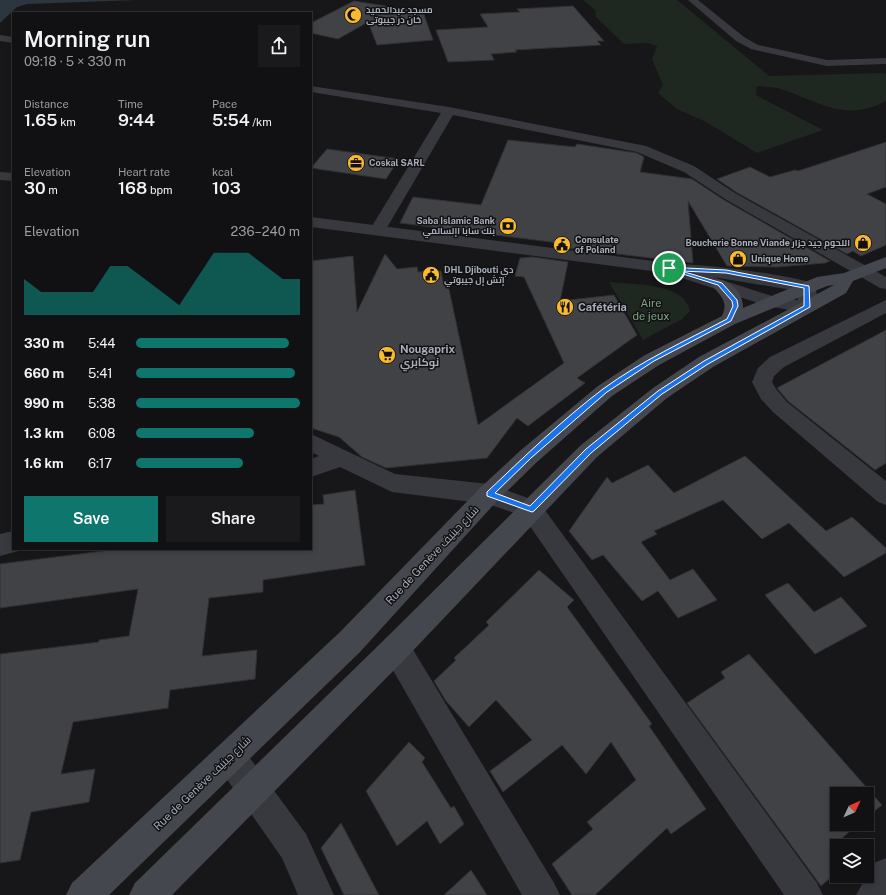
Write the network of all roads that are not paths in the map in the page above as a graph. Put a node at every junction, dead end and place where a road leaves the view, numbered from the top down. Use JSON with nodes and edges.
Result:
{"nodes":[{"id":1,"x":692,"y":0,"type":"edge"},
{"id":2,"x":0,"y":38,"type":"edge"},
{"id":3,"x":12,"y":40,"type":"edge"},
{"id":4,"x":886,"y":61,"type":"edge"},
{"id":5,"x":312,"y":89,"type":"edge"},
{"id":6,"x":449,"y":111,"type":"junction"},
{"id":7,"x":0,"y":176,"type":"edge"},
{"id":8,"x":12,"y":178,"type":"edge"},
{"id":9,"x":312,"y":222,"type":"edge"},
{"id":10,"x":377,"y":231,"type":"junction"},
{"id":11,"x":886,"y":262,"type":"edge"},
{"id":12,"x":669,"y":268,"type":"junction"},
{"id":13,"x":856,"y":275,"type":"junction"},
{"id":14,"x":720,"y":284,"type":"junction"},
{"id":15,"x":886,"y":284,"type":"edge"},
{"id":16,"x":807,"y":297,"type":"junction"},
{"id":17,"x":773,"y":302,"type":"junction"},
{"id":18,"x":886,"y":306,"type":"edge"},
{"id":19,"x":730,"y":320,"type":"junction"},
{"id":20,"x":312,"y":442,"type":"edge"},
{"id":21,"x":341,"y":457,"type":"junction"},
{"id":22,"x":312,"y":468,"type":"edge"},
{"id":23,"x":489,"y":494,"type":"junction"},
{"id":24,"x":886,"y":495,"type":"edge"},
{"id":25,"x":532,"y":509,"type":"junction"},
{"id":26,"x":12,"y":542,"type":"edge"},
{"id":27,"x":0,"y":545,"type":"edge"},
{"id":28,"x":396,"y":648,"type":"junction"},
{"id":29,"x":230,"y":757,"type":"junction"},
{"id":30,"x":255,"y":789,"type":"junction"},
{"id":31,"x":886,"y":875,"type":"edge"},
{"id":32,"x":84,"y":895,"type":"edge"},
{"id":33,"x":147,"y":895,"type":"edge"},
{"id":34,"x":316,"y":895,"type":"edge"},
{"id":35,"x":542,"y":895,"type":"edge"},
{"id":36,"x":805,"y":895,"type":"edge"},
{"id":37,"x":874,"y":895,"type":"edge"}],
"edges":[{"from":1,"to":4,"type":"street"},
{"from":2,"to":3,"type":"street"},
{"from":5,"to":6,"type":"street"},
{"from":6,"to":10,"type":"street"},
{"from":6,"to":13,"type":"street"},
{"from":7,"to":8,"type":"street"},
{"from":9,"to":10,"type":"street"},
{"from":10,"to":12,"type":"street"},
{"from":11,"to":13,"type":"main road"},
{"from":12,"to":14,"type":"street"},
{"from":12,"to":16,"type":"street"},
{"from":13,"to":15,"type":"street"},
{"from":13,"to":16,"type":"main road","name":"Rue de Genève شارع جينيف"},
{"from":14,"to":17,"type":"street"},
{"from":14,"to":19,"type":"main road"},
{"from":16,"to":17,"type":"main road","name":"Rue de Genève شارع جينيف"},
{"from":16,"to":25,"type":"main road","name":"Rue de Genève شارع جينيف"},
{"from":17,"to":19,"type":"main road","name":"Rue de Genève شارع جينيف"},
{"from":18,"to":24,"type":"street"},
{"from":19,"to":23,"type":"main road","name":"Rue de Genève شارع جينيف"},
{"from":20,"to":21,"type":"street"},
{"from":21,"to":22,"type":"street"},
{"from":21,"to":23,"type":"street"},
{"from":23,"to":25,"type":"street"},
{"from":23,"to":29,"type":"main road","name":"Rue de Genève شارع جينيف"},
{"from":25,"to":28,"type":"main road","name":"Rue de Genève شارع جينيف"},
{"from":25,"to":36,"type":"street"},
{"from":26,"to":27,"type":"street"},
{"from":28,"to":30,"type":"main road","name":"Rue de Genève شارع جينيف"},
{"from":28,"to":35,"type":"street"},
{"from":29,"to":30,"type":"street"},
{"from":29,"to":32,"type":"main road","name":"Rue de Genève شارع جينيف"},
{"from":30,"to":33,"type":"main road","name":"Rue de Genève شارع جينيف"},
{"from":30,"to":34,"type":"street"},
{"from":31,"to":37,"type":"street"}]}
